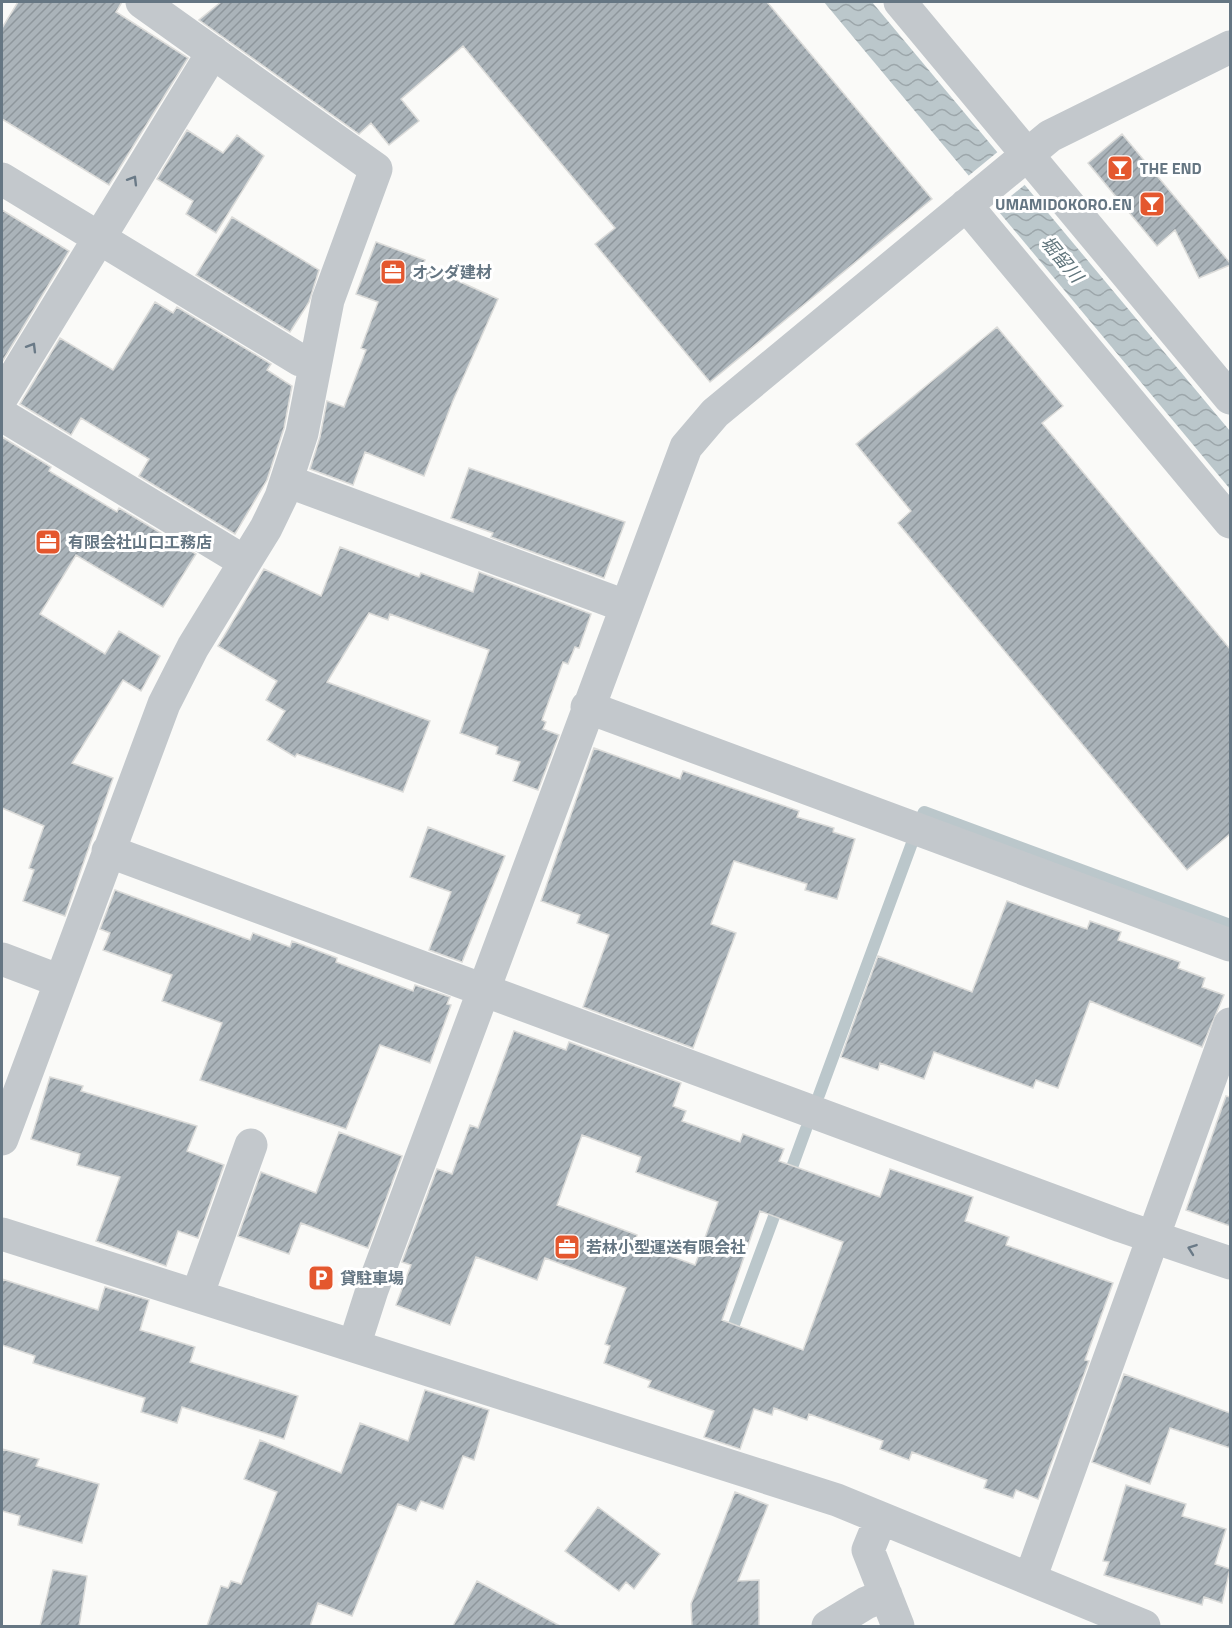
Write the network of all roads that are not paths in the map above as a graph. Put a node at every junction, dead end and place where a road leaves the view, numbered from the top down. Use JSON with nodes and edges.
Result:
{"nodes":[{"id":1,"x":142,"y":2,"type":"edge"},
{"id":2,"x":900,"y":2,"type":"edge"},
{"id":3,"x":1230,"y":47,"type":"edge"},
{"id":4,"x":213,"y":52,"type":"junction"},
{"id":5,"x":1023,"y":159,"type":"junction"},
{"id":6,"x":2,"y":179,"type":"edge"},
{"id":7,"x":971,"y":202,"type":"junction"},
{"id":8,"x":98,"y":238,"type":"junction"},
{"id":9,"x":315,"y":362,"type":"junction"},
{"id":10,"x":2,"y":397,"type":"edge"},
{"id":11,"x":1230,"y":398,"type":"edge"},
{"id":12,"x":2,"y":415,"type":"edge"},
{"id":13,"x":287,"y":481,"type":"junction"},
{"id":14,"x":1230,"y":522,"type":"edge"},
{"id":15,"x":244,"y":562,"type":"junction"},
{"id":16,"x":625,"y":606,"type":"junction"},
{"id":17,"x":587,"y":707,"type":"junction"},
{"id":18,"x":108,"y":851,"type":"junction"},
{"id":19,"x":1230,"y":945,"type":"edge"},
{"id":20,"x":2,"y":959,"type":"edge"},
{"id":21,"x":60,"y":981,"type":"junction"},
{"id":22,"x":483,"y":990,"type":"junction"},
{"id":23,"x":1230,"y":1024,"type":"edge"},
{"id":24,"x":2,"y":1139,"type":"edge"},
{"id":25,"x":251,"y":1145,"type":"dead end"},
{"id":26,"x":2,"y":1234,"type":"edge"},
{"id":27,"x":1154,"y":1236,"type":"junction"},
{"id":28,"x":1230,"y":1263,"type":"edge"},
{"id":29,"x":197,"y":1296,"type":"junction"},
{"id":30,"x":354,"y":1346,"type":"junction"},
{"id":31,"x":881,"y":1518,"type":"junction"},
{"id":32,"x":1030,"y":1579,"type":"junction"},
{"id":33,"x":886,"y":1595,"type":"junction"},
{"id":34,"x":828,"y":1626,"type":"edge"},
{"id":35,"x":898,"y":1626,"type":"edge"},
{"id":36,"x":1144,"y":1626,"type":"edge"}],
"edges":[{"from":1,"to":4,"type":"street"},
{"from":2,"to":5,"type":"street"},
{"from":3,"to":5,"type":"street"},
{"from":8,"to":4,"type":"street","one_way":true},
{"from":4,"to":9,"type":"street"},
{"from":5,"to":7,"type":"street"},
{"from":5,"to":11,"type":"street"},
{"from":6,"to":8,"type":"street"},
{"from":7,"to":14,"type":"street"},
{"from":7,"to":16,"type":"street"},
{"from":8,"to":9,"type":"street"},
{"from":10,"to":8,"type":"street","one_way":true},
{"from":9,"to":13,"type":"street"},
{"from":12,"to":15,"type":"street"},
{"from":13,"to":15,"type":"street"},
{"from":13,"to":16,"type":"street"},
{"from":15,"to":18,"type":"street"},
{"from":16,"to":17,"type":"street"},
{"from":17,"to":19,"type":"street"},
{"from":17,"to":22,"type":"street"},
{"from":18,"to":21,"type":"street"},
{"from":18,"to":22,"type":"street"},
{"from":20,"to":21,"type":"street"},
{"from":21,"to":24,"type":"street"},
{"from":22,"to":27,"type":"street"},
{"from":22,"to":30,"type":"street"},
{"from":23,"to":27,"type":"street"},
{"from":25,"to":29,"type":"street"},
{"from":26,"to":29,"type":"street"},
{"from":28,"to":27,"type":"street","one_way":true},
{"from":27,"to":32,"type":"street"},
{"from":29,"to":30,"type":"street"},
{"from":30,"to":31,"type":"street"},
{"from":31,"to":32,"type":"street"},
{"from":31,"to":33,"type":"street"},
{"from":32,"to":36,"type":"street"},
{"from":33,"to":34,"type":"street"},
{"from":33,"to":35,"type":"street"}]}
